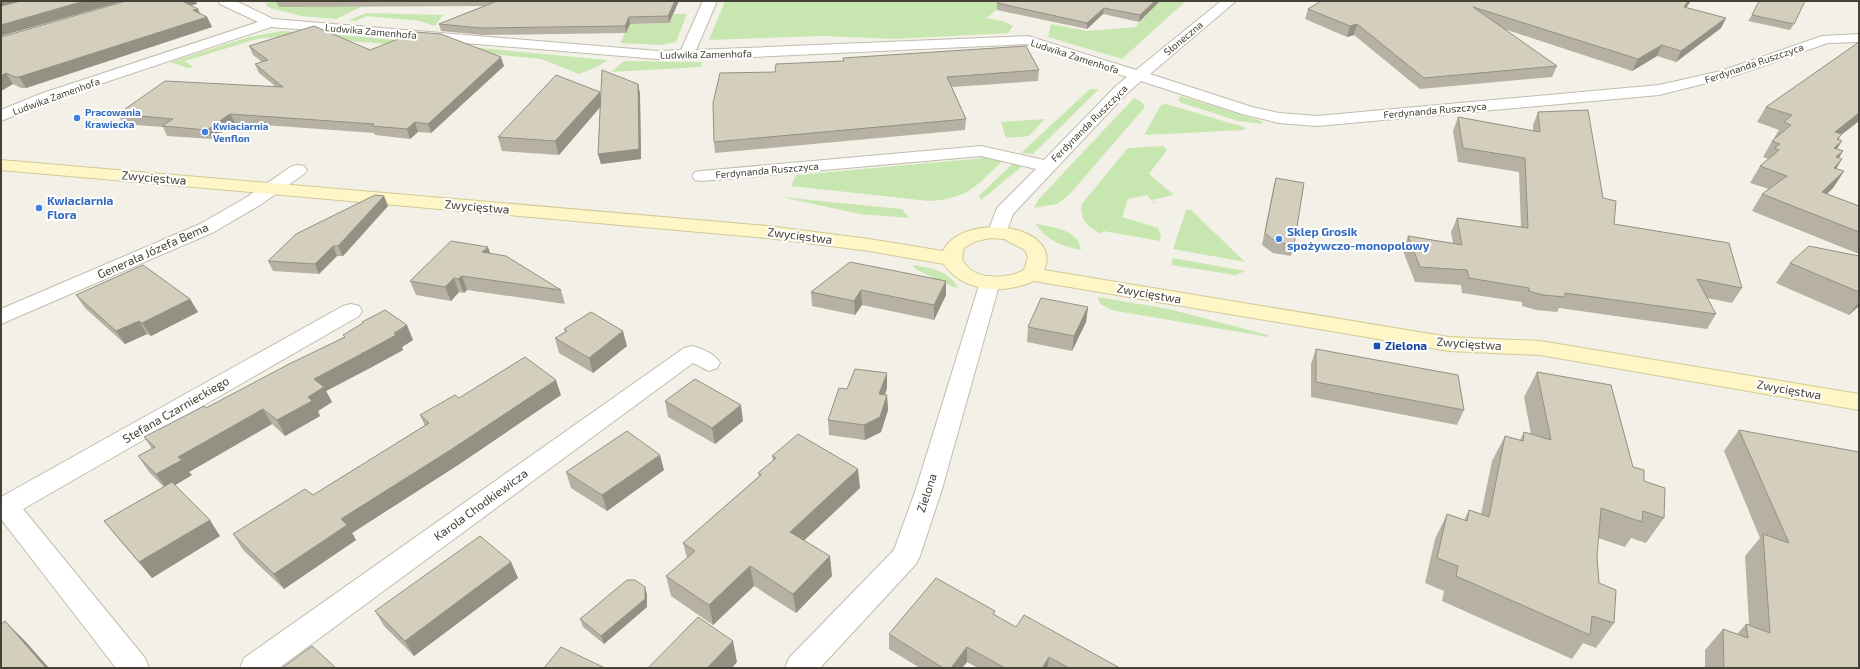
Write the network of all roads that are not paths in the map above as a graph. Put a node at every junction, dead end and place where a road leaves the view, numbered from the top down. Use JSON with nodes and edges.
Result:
{"nodes":[{"id":1,"x":225,"y":1,"type":"edge"},
{"id":2,"x":710,"y":1,"type":"edge"},
{"id":3,"x":1229,"y":1,"type":"edge"},
{"id":4,"x":270,"y":23,"type":"junction"},
{"id":5,"x":1859,"y":38,"type":"edge"},
{"id":6,"x":686,"y":55,"type":"junction"},
{"id":7,"x":1137,"y":76,"type":"junction"},
{"id":8,"x":1,"y":116,"type":"edge"},
{"id":9,"x":1,"y":165,"type":"edge"},
{"id":10,"x":1046,"y":166,"type":"junction"},
{"id":11,"x":298,"y":170,"type":"dead end"},
{"id":12,"x":701,"y":176,"type":"dead end"},
{"id":13,"x":272,"y":189,"type":"junction"},
{"id":14,"x":998,"y":232,"type":"junction"},
{"id":15,"x":952,"y":259,"type":"junction"},
{"id":16,"x":1031,"y":274,"type":"junction"},
{"id":17,"x":990,"y":282,"type":"junction"},
{"id":18,"x":351,"y":311,"type":"dead end"},
{"id":19,"x":1,"y":317,"type":"edge"},
{"id":20,"x":709,"y":363,"type":"dead end"},
{"id":21,"x":1859,"y":402,"type":"edge"},
{"id":22,"x":3,"y":508,"type":"edge"},
{"id":23,"x":134,"y":668,"type":"edge"},
{"id":24,"x":255,"y":668,"type":"edge"},
{"id":25,"x":800,"y":668,"type":"edge"}],
"edges":[{"from":1,"to":4,"type":"street","name":"Ludwika Zamenhofa"},
{"from":2,"to":6,"type":"street"},
{"from":3,"to":7,"type":"street","name":"Słoneczna"},
{"from":4,"to":6,"type":"street","name":"Ludwika Zamenhofa"},
{"from":4,"to":8,"type":"street","name":"Ludwika Zamenhofa"},
{"from":5,"to":7,"type":"street","name":"Ferdynanda Ruszczyca"},
{"from":6,"to":7,"type":"street","name":"Ludwika Zamenhofa"},
{"from":7,"to":10,"type":"street","name":"Ferdynanda Ruszczyca"},
{"from":9,"to":13,"type":"main road","name":"Zwycięstwa"},
{"from":10,"to":12,"type":"street","name":"Ferdynanda Ruszczyca"},
{"from":10,"to":14,"type":"street","name":"Ferdynanda Ruszczyca"},
{"from":11,"to":13,"type":"street","name":"Generała Józefa Bema"},
{"from":13,"to":15,"type":"main road","name":"Zwycięstwa"},
{"from":13,"to":19,"type":"street","name":"Generała Józefa Bema"},
{"from":14,"to":15,"type":"main road"},
{"from":14,"to":16,"type":"main road"},
{"from":15,"to":17,"type":"main road"},
{"from":16,"to":17,"type":"main road"},
{"from":16,"to":21,"type":"main road","name":"Zwycięstwa"},
{"from":17,"to":25,"type":"street","name":"Zielona"},
{"from":18,"to":22,"type":"street","name":"Stefana Czarnieckiego"},
{"from":20,"to":24,"type":"street","name":"Karola Chodkiewicza"},
{"from":22,"to":23,"type":"street"}]}
